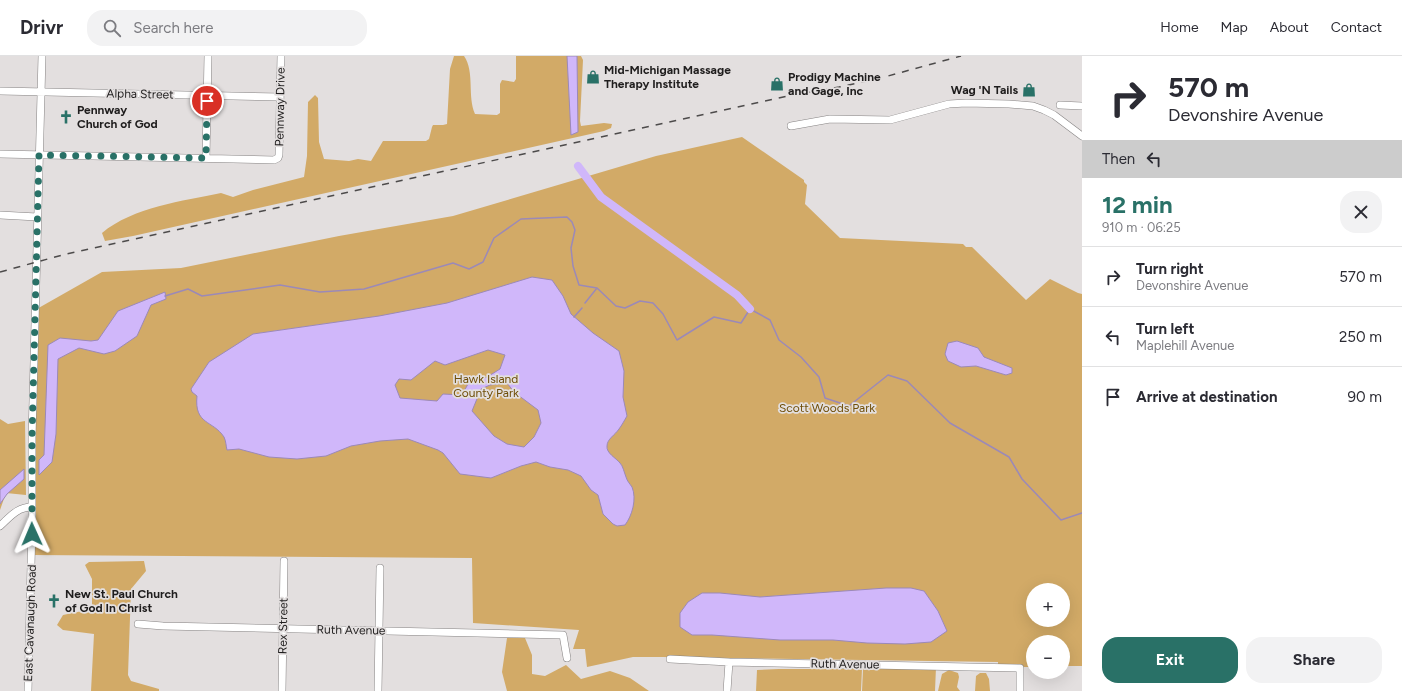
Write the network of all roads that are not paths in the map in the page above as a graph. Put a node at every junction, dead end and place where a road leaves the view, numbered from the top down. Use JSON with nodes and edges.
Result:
{"nodes":[{"id":1,"x":42,"y":56,"type":"edge"},
{"id":2,"x":208,"y":56,"type":"edge"},
{"id":3,"x":281,"y":56,"type":"edge"},
{"id":4,"x":0,"y":91,"type":"edge"},
{"id":5,"x":41,"y":92,"type":"junction"},
{"id":6,"x":207,"y":96,"type":"junction"},
{"id":7,"x":280,"y":97,"type":"junction"},
{"id":8,"x":1060,"y":106,"type":"dead end"},
{"id":9,"x":1082,"y":106,"type":"edge"},
{"id":10,"x":791,"y":126,"type":"dead end"},
{"id":11,"x":1082,"y":136,"type":"edge"},
{"id":12,"x":0,"y":154,"type":"edge"},
{"id":13,"x":39,"y":155,"type":"junction"},
{"id":14,"x":206,"y":158,"type":"junction"},
{"id":15,"x":0,"y":215,"type":"edge"},
{"id":16,"x":37,"y":216,"type":"junction"},
{"id":17,"x":32,"y":507,"type":"junction"},
{"id":18,"x":0,"y":526,"type":"edge"},
{"id":19,"x":284,"y":561,"type":"dead end"},
{"id":20,"x":380,"y":568,"type":"dead end"},
{"id":21,"x":138,"y":624,"type":"dead end"},
{"id":22,"x":283,"y":628,"type":"junction"},
{"id":23,"x":380,"y":630,"type":"junction"},
{"id":24,"x":567,"y":658,"type":"dead end"},
{"id":25,"x":670,"y":659,"type":"dead end"},
{"id":26,"x":729,"y":662,"type":"junction"},
{"id":27,"x":28,"y":691,"type":"edge"},
{"id":28,"x":282,"y":691,"type":"edge"},
{"id":29,"x":378,"y":691,"type":"edge"},
{"id":30,"x":727,"y":691,"type":"edge"},
{"id":31,"x":1020,"y":691,"type":"edge"}],
"edges":[{"from":1,"to":5,"type":"street","name":"East Cavanaugh Road"},
{"from":2,"to":6,"type":"street"},
{"from":3,"to":7,"type":"street","name":"Pennway Drive"},
{"from":4,"to":5,"type":"street","name":"Alpha Street"},
{"from":5,"to":6,"type":"street","name":"Alpha Street"},
{"from":5,"to":13,"type":"street","name":"East Cavanaugh Road"},
{"from":6,"to":7,"type":"street","name":"Alpha Street"},
{"from":6,"to":14,"type":"street"},
{"from":7,"to":14,"type":"street","name":"Pennway Drive"},
{"from":8,"to":9,"type":"street"},
{"from":10,"to":11,"type":"street"},
{"from":12,"to":13,"type":"street"},
{"from":13,"to":14,"type":"street"},
{"from":13,"to":16,"type":"street","name":"East Cavanaugh Road"},
{"from":15,"to":16,"type":"street"},
{"from":16,"to":17,"type":"street","name":"East Cavanaugh Road"},
{"from":17,"to":18,"type":"street"},
{"from":17,"to":27,"type":"street","name":"East Cavanaugh Road"},
{"from":19,"to":22,"type":"street","name":"Rex Street"},
{"from":20,"to":23,"type":"street"},
{"from":21,"to":22,"type":"street","name":"Ruth Avenue"},
{"from":22,"to":23,"type":"street","name":"Ruth Avenue"},
{"from":22,"to":28,"type":"street","name":"Rex Street"},
{"from":23,"to":24,"type":"street","name":"Ruth Avenue"},
{"from":23,"to":29,"type":"street"},
{"from":25,"to":26,"type":"street","name":"Ruth Avenue"},
{"from":26,"to":30,"type":"street"},
{"from":26,"to":31,"type":"street","name":"Ruth Avenue"}]}
